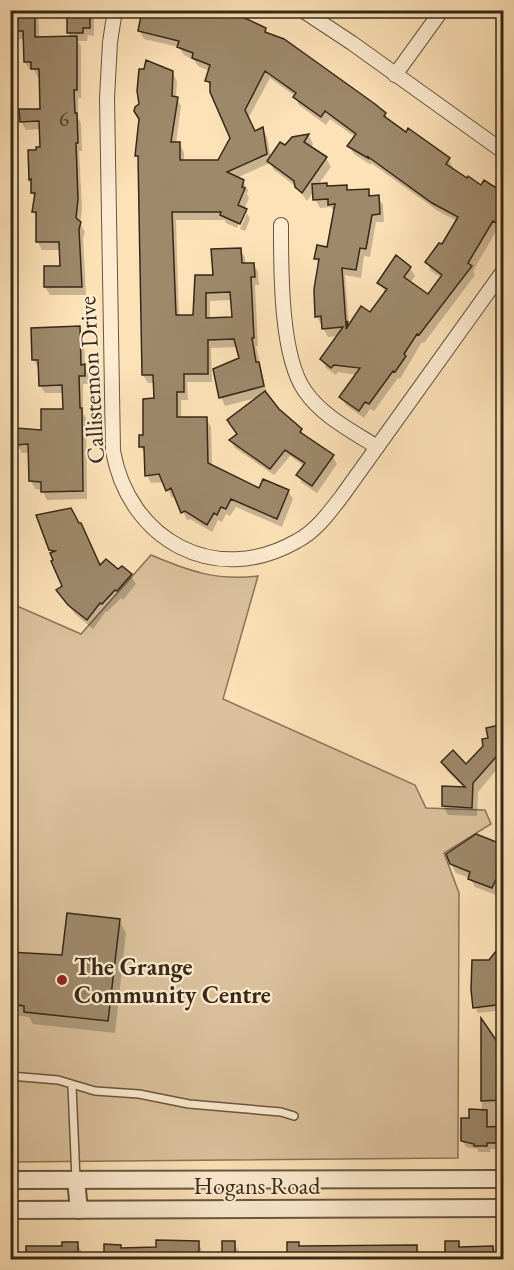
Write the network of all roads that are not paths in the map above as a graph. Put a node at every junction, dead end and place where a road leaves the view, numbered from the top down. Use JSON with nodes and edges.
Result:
{"nodes":[{"id":1,"x":115,"y":10,"type":"edge"},
{"id":2,"x":302,"y":10,"type":"edge"},
{"id":3,"x":442,"y":10,"type":"edge"},
{"id":4,"x":395,"y":75,"type":"junction"},
{"id":5,"x":504,"y":152,"type":"edge"},
{"id":6,"x":281,"y":225,"type":"dead end"},
{"id":7,"x":504,"y":270,"type":"edge"},
{"id":8,"x":377,"y":447,"type":"junction"},
{"id":9,"x":10,"y":1077,"type":"edge"},
{"id":10,"x":72,"y":1086,"type":"junction"},
{"id":11,"x":294,"y":1116,"type":"dead end"},
{"id":12,"x":504,"y":1179,"type":"edge"},
{"id":13,"x":10,"y":1180,"type":"edge"},
{"id":14,"x":76,"y":1180,"type":"junction"},
{"id":15,"x":504,"y":1208,"type":"edge"},
{"id":16,"x":10,"y":1210,"type":"edge"},
{"id":17,"x":79,"y":1210,"type":"junction"}],
"edges":[{"from":1,"to":8,"type":"street","name":"Callistemon Drive"},
{"from":2,"to":4,"type":"street"},
{"from":3,"to":4,"type":"street"},
{"from":4,"to":5,"type":"street"},
{"from":6,"to":8,"type":"street"},
{"from":7,"to":8,"type":"street","name":"Callistemon Drive"},
{"from":9,"to":10,"type":"lane"},
{"from":10,"to":11,"type":"lane"},
{"from":10,"to":14,"type":"lane"},
{"from":12,"to":14,"type":"street","name":"Hogans Road"},
{"from":13,"to":14,"type":"street","name":"Hogans Road"},
{"from":14,"to":17,"type":"street"},
{"from":15,"to":17,"type":"street","name":"Hogans Road"},
{"from":16,"to":17,"type":"street","name":"Hogans Road"}]}
